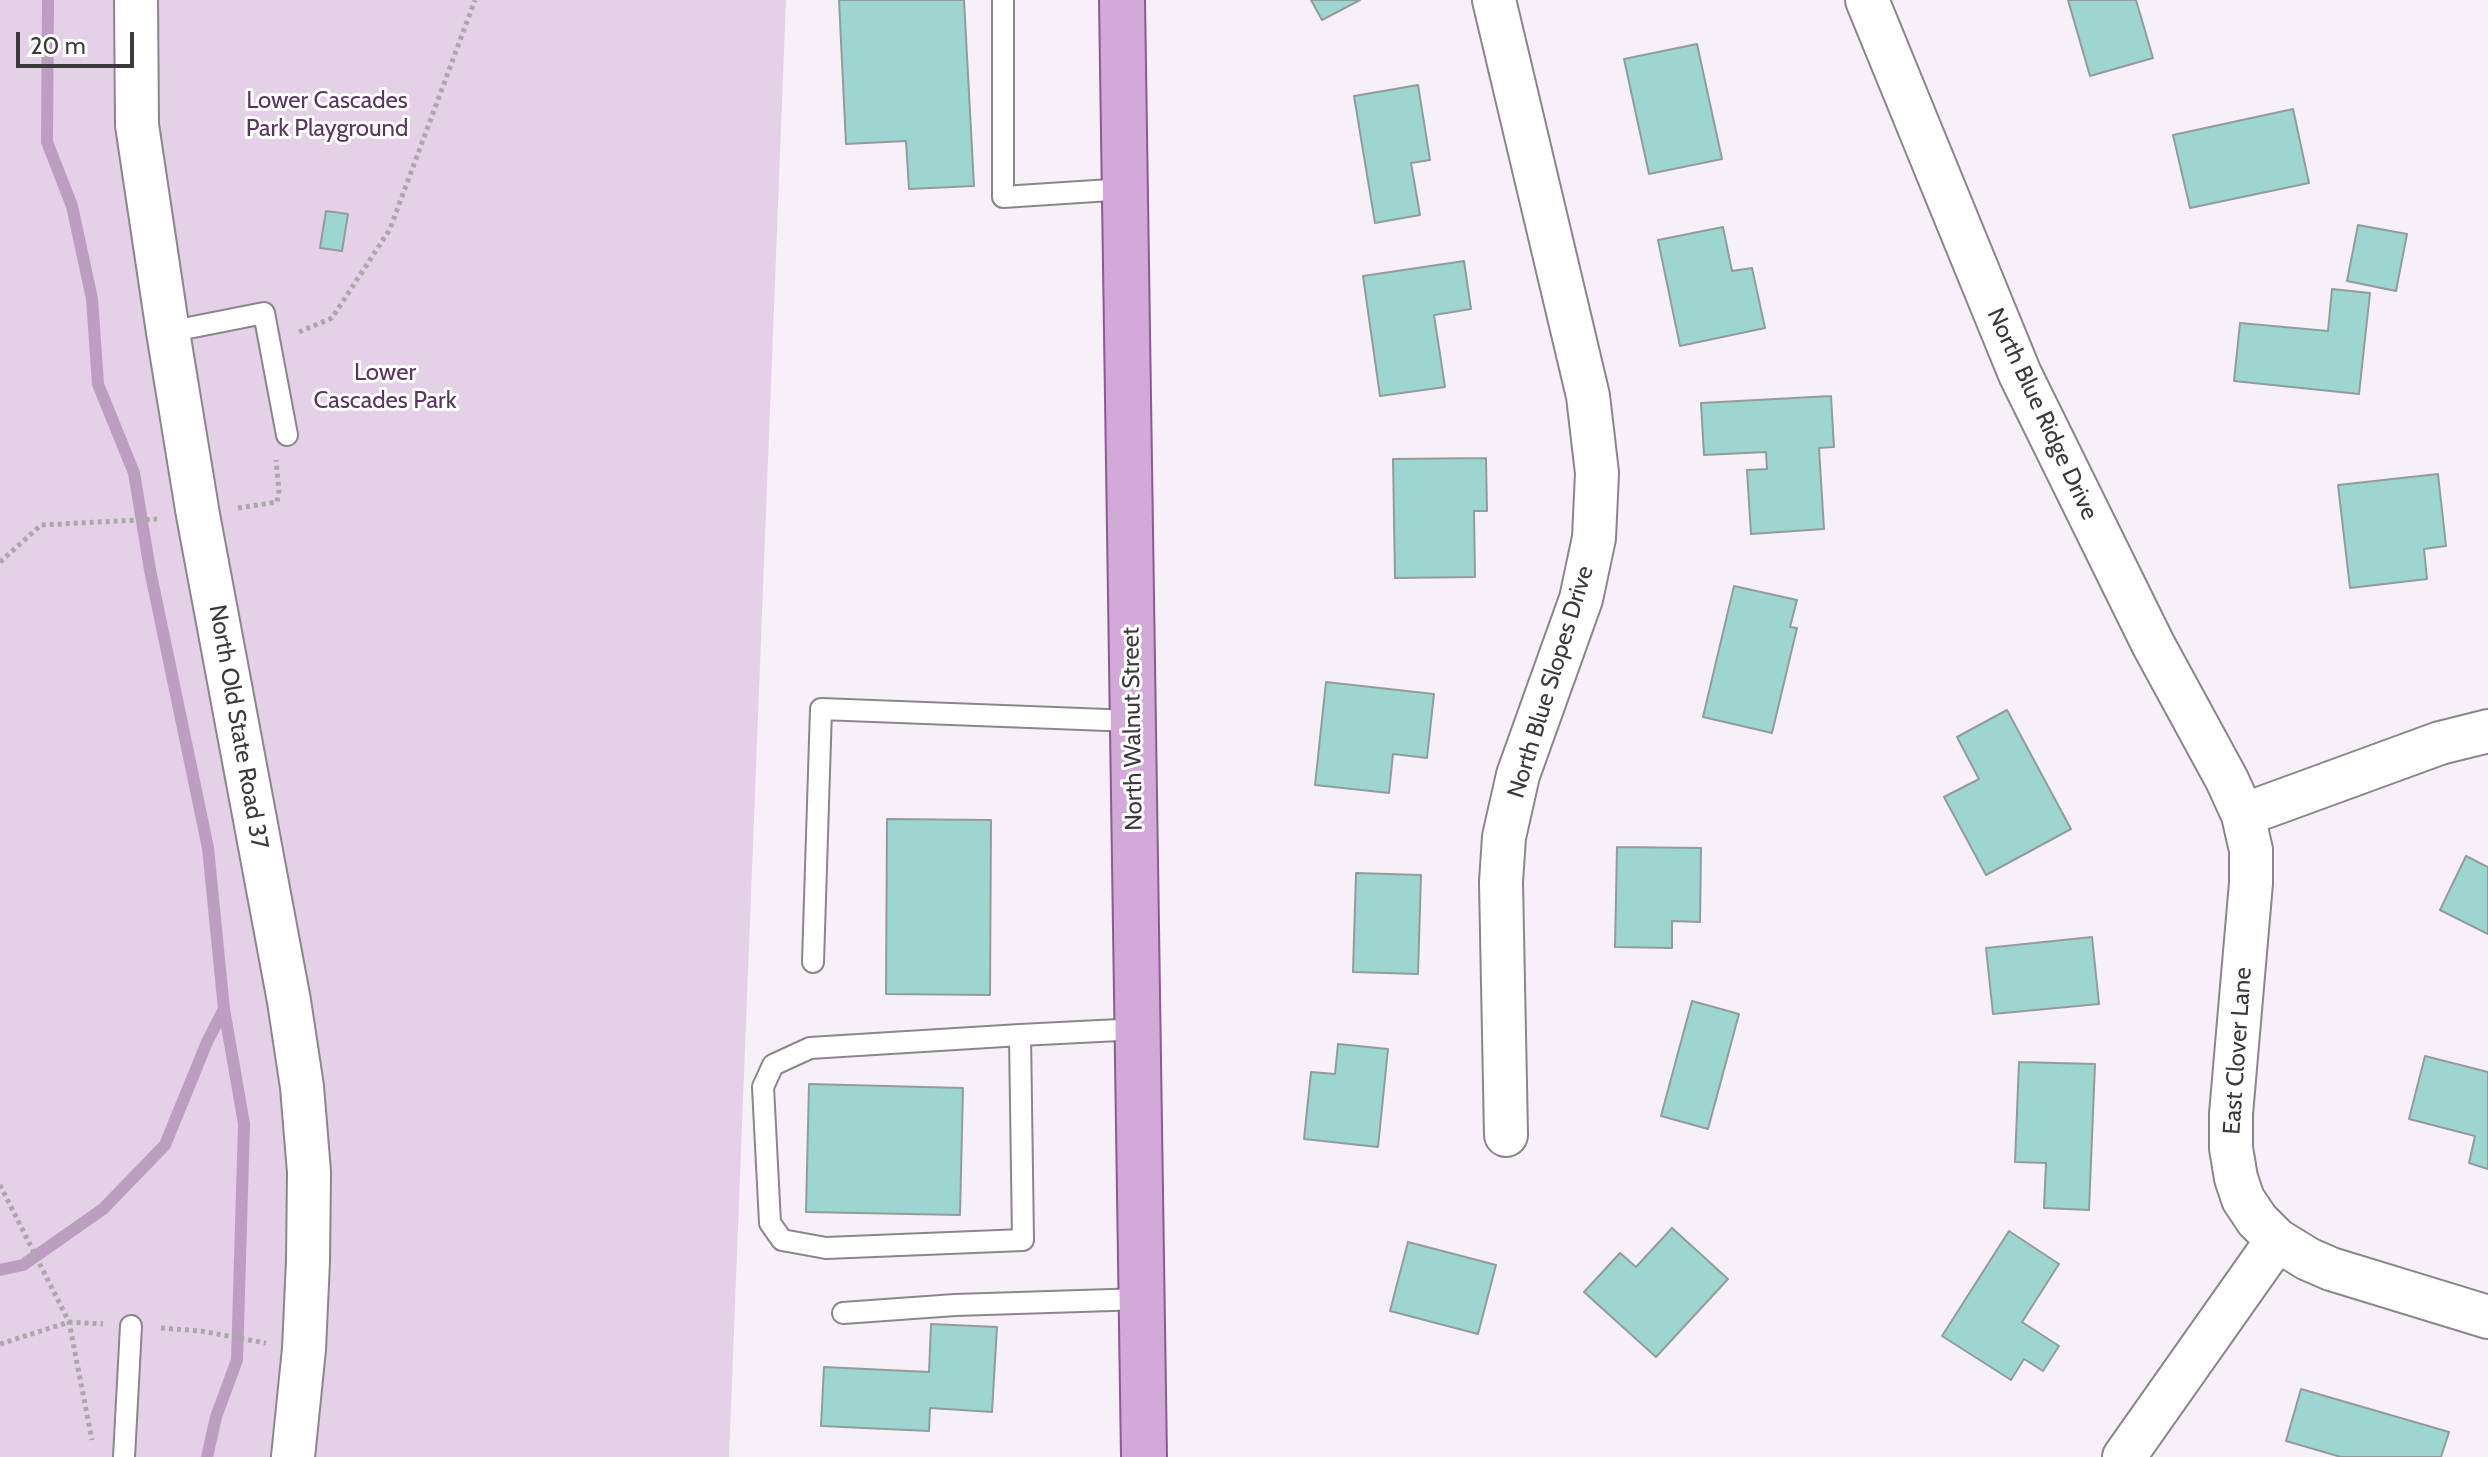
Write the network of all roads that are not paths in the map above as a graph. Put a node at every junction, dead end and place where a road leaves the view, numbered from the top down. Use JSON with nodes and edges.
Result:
{"nodes":[{"id":1,"x":136,"y":0,"type":"edge"},
{"id":2,"x":1003,"y":0,"type":"edge"},
{"id":3,"x":1122,"y":0,"type":"edge"},
{"id":4,"x":1494,"y":0,"type":"edge"},
{"id":5,"x":1867,"y":0,"type":"edge"},
{"id":6,"x":1126,"y":189,"type":"junction"},
{"id":7,"x":168,"y":332,"type":"junction"},
{"id":8,"x":287,"y":435,"type":"road end"},
{"id":9,"x":1133,"y":721,"type":"junction"},
{"id":10,"x":2488,"y":731,"type":"edge"},
{"id":11,"x":2243,"y":815,"type":"junction"},
{"id":12,"x":813,"y":962,"type":"dead end"},
{"id":13,"x":1139,"y":1029,"type":"junction"},
{"id":14,"x":1020,"y":1035,"type":"junction"},
{"id":15,"x":1506,"y":1135,"type":"dead end"},
{"id":16,"x":2277,"y":1240,"type":"junction"},
{"id":17,"x":1143,"y":1299,"type":"junction"},
{"id":18,"x":843,"y":1313,"type":"dead end"},
{"id":19,"x":2488,"y":1317,"type":"edge"},
{"id":20,"x":131,"y":1326,"type":"dead end"},
{"id":21,"x":124,"y":1457,"type":"edge"},
{"id":22,"x":293,"y":1457,"type":"edge"},
{"id":23,"x":1144,"y":1457,"type":"edge"},
{"id":24,"x":2124,"y":1457,"type":"edge"}],
"edges":[{"from":1,"to":7,"type":"street","name":"North Old State Road 37"},
{"from":2,"to":6,"type":"lane"},
{"from":3,"to":6,"type":"main road","name":"North Walnut Street"},
{"from":4,"to":15,"type":"street","name":"North Blue Slopes Drive"},
{"from":5,"to":11,"type":"street","name":"North Blue Ridge Drive"},
{"from":6,"to":9,"type":"main road","name":"North Walnut Street"},
{"from":7,"to":8,"type":"lane"},
{"from":7,"to":22,"type":"street","name":"North Old State Road 37"},
{"from":9,"to":12,"type":"lane"},
{"from":9,"to":13,"type":"main road","name":"North Walnut Street"},
{"from":10,"to":11,"type":"street"},
{"from":11,"to":16,"type":"street","name":"East Clover Lane"},
{"from":13,"to":14,"type":"lane"},
{"from":13,"to":17,"type":"main road","name":"North Walnut Street"},
{"from":14,"to":14,"type":"lane"},
{"from":16,"to":19,"type":"street","name":"East Clover Lane"},
{"from":16,"to":24,"type":"street"},
{"from":17,"to":18,"type":"lane"},
{"from":17,"to":23,"type":"main road","name":"North Walnut Street"},
{"from":20,"to":21,"type":"lane"}]}
